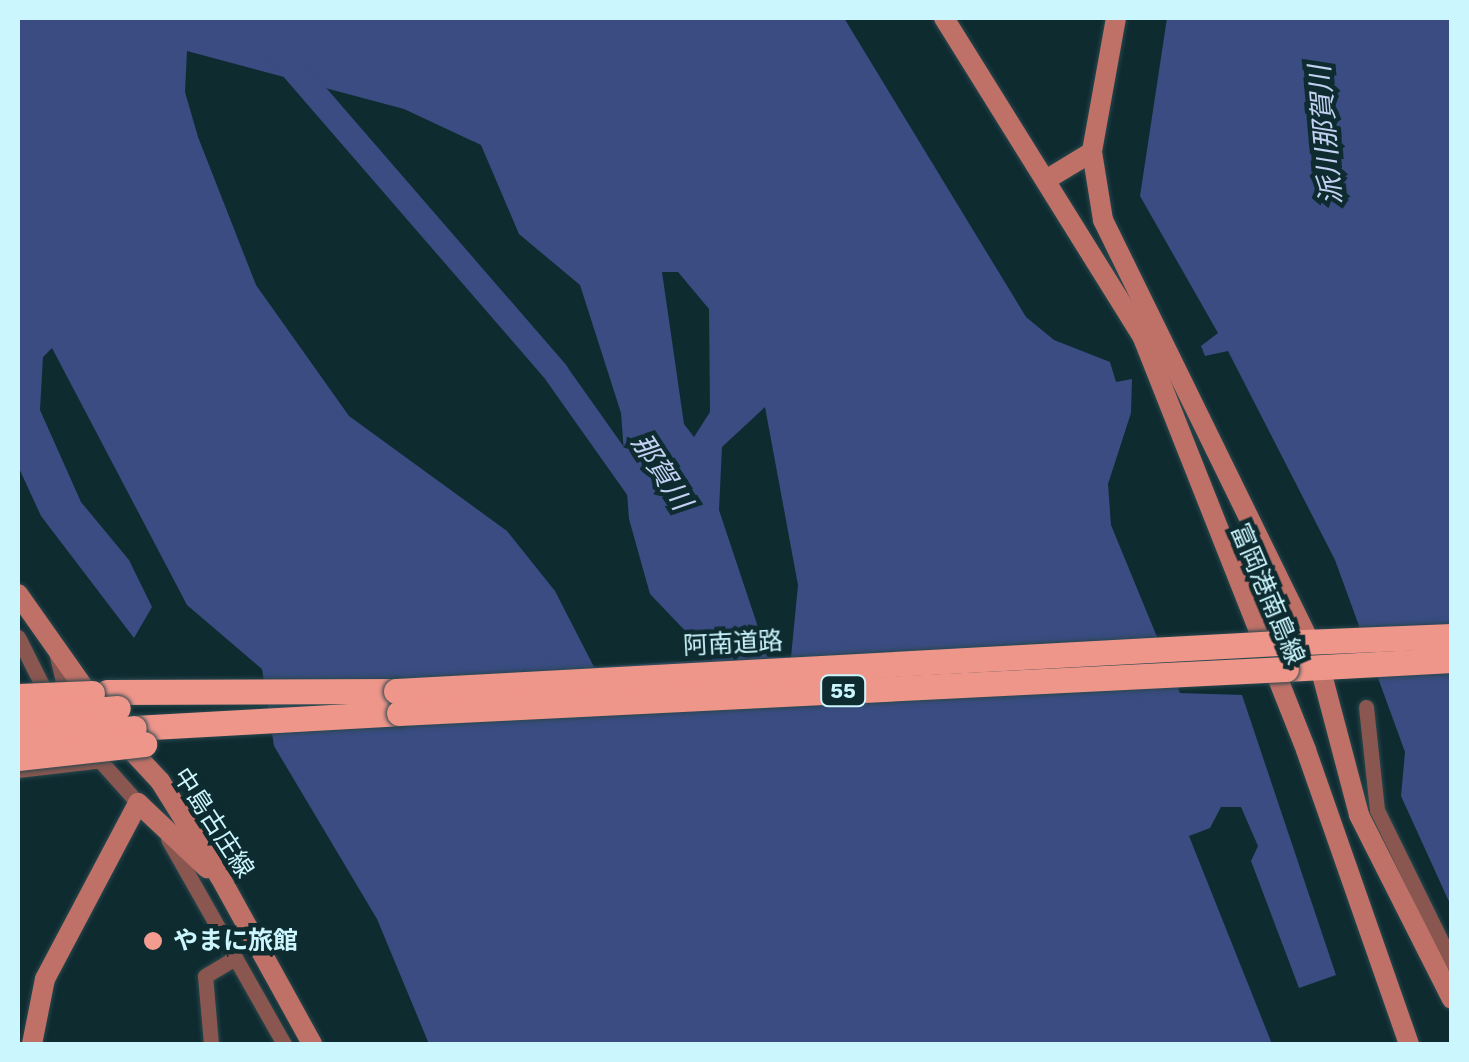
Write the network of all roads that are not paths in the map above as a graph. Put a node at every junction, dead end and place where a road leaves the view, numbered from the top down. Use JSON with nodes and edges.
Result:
{"nodes":[{"id":1,"x":944,"y":18,"type":"edge"},
{"id":2,"x":1116,"y":18,"type":"edge"},
{"id":3,"x":1092,"y":152,"type":"junction"},
{"id":4,"x":1049,"y":178,"type":"junction"},
{"id":5,"x":18,"y":594,"type":"edge"},
{"id":6,"x":1452,"y":636,"type":"edge"},
{"id":7,"x":18,"y":637,"type":"edge"},
{"id":8,"x":1310,"y":642,"type":"junction"},
{"id":9,"x":55,"y":646,"type":"junction"},
{"id":10,"x":1452,"y":660,"type":"edge"},
{"id":11,"x":1320,"y":667,"type":"junction"},
{"id":12,"x":18,"y":696,"type":"edge"},
{"id":13,"x":398,"y":702,"type":"junction"},
{"id":14,"x":1366,"y":707,"type":"dead end"},
{"id":15,"x":18,"y":716,"type":"edge"},
{"id":16,"x":18,"y":737,"type":"edge"},
{"id":17,"x":86,"y":743,"type":"junction"},
{"id":18,"x":18,"y":758,"type":"edge"},
{"id":19,"x":100,"y":760,"type":"junction"},
{"id":20,"x":18,"y":770,"type":"edge"},
{"id":21,"x":144,"y":807,"type":"junction"},
{"id":22,"x":220,"y":877,"type":"junction"},
{"id":23,"x":235,"y":958,"type":"junction"},
{"id":24,"x":1452,"y":963,"type":"edge"},
{"id":25,"x":1452,"y":1000,"type":"edge"},
{"id":26,"x":32,"y":1044,"type":"edge"},
{"id":27,"x":211,"y":1044,"type":"edge"},
{"id":28,"x":284,"y":1044,"type":"edge"},
{"id":29,"x":312,"y":1044,"type":"edge"},
{"id":30,"x":1410,"y":1044,"type":"edge"}],
"edges":[{"from":1,"to":4,"type":"main road","name":"富岡港南島線"},
{"from":2,"to":3,"type":"main road"},
{"from":3,"to":4,"type":"main road"},
{"from":3,"to":8,"type":"main road"},
{"from":4,"to":30,"type":"main road","name":"富岡港南島線"},
{"from":5,"to":9,"type":"main road","name":"中島古庄線"},
{"from":6,"to":8,"type":"highway","name":"阿南道路","number":"55"},
{"from":7,"to":17,"type":"street"},
{"from":8,"to":13,"type":"highway","name":"阿南道路","number":"55","bridge":true},
{"from":9,"to":17,"type":"street"},
{"from":9,"to":22,"type":"main road","name":"中島古庄線"},
{"from":10,"to":11,"type":"highway","name":"阿南道路","number":"55"},
{"from":11,"to":13,"type":"highway","name":"阿南道路","number":"55","bridge":true},
{"from":11,"to":25,"type":"main road"},
{"from":12,"to":13,"type":"highway","number":"55","bridge":true},
{"from":13,"to":15,"type":"highway","name":"阿南道路","number":"55","bridge":true},
{"from":13,"to":16,"type":"highway","name":"阿南道路","number":"55","bridge":true},
{"from":13,"to":18,"type":"highway","number":"55","bridge":true},
{"from":14,"to":24,"type":"street"},
{"from":17,"to":19,"type":"street"},
{"from":19,"to":20,"type":"street"},
{"from":19,"to":21,"type":"street"},
{"from":21,"to":22,"type":"main road"},
{"from":21,"to":23,"type":"street"},
{"from":21,"to":26,"type":"main road"},
{"from":22,"to":29,"type":"main road","name":"中島古庄線"},
{"from":23,"to":27,"type":"street"},
{"from":23,"to":28,"type":"street"}]}
